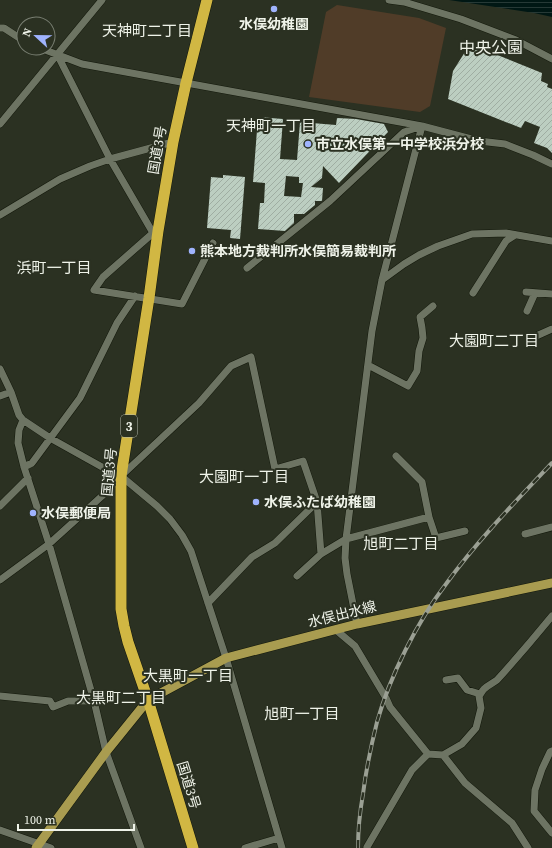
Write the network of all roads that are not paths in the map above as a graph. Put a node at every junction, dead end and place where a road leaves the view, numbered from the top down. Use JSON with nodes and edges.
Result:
{"nodes":[{"id":1,"x":102,"y":0,"type":"edge"},
{"id":2,"x":207,"y":0,"type":"edge"},
{"id":3,"x":389,"y":0,"type":"edge"},
{"id":4,"x":0,"y":28,"type":"edge"},
{"id":5,"x":16,"y":36,"type":"edge"},
{"id":6,"x":57,"y":54,"type":"junction"},
{"id":7,"x":552,"y":59,"type":"edge"},
{"id":8,"x":186,"y":82,"type":"junction"},
{"id":9,"x":0,"y":124,"type":"edge"},
{"id":10,"x":422,"y":126,"type":"junction"},
{"id":11,"x":173,"y":142,"type":"junction"},
{"id":12,"x":110,"y":159,"type":"junction"},
{"id":13,"x":552,"y":164,"type":"edge"},
{"id":14,"x":0,"y":215,"type":"edge"},
{"id":15,"x":155,"y":232,"type":"junction"},
{"id":16,"x":515,"y":235,"type":"junction"},
{"id":17,"x":552,"y":241,"type":"edge"},
{"id":18,"x":214,"y":243,"type":"dead end"},
{"id":19,"x":247,"y":268,"type":"dead end"},
{"id":20,"x":382,"y":280,"type":"junction"},
{"id":21,"x":526,"y":292,"type":"dead end"},
{"id":22,"x":473,"y":293,"type":"dead end"},
{"id":23,"x":535,"y":293,"type":"junction"},
{"id":24,"x":552,"y":294,"type":"edge"},
{"id":25,"x":135,"y":296,"type":"junction"},
{"id":26,"x":149,"y":298,"type":"junction"},
{"id":27,"x":433,"y":306,"type":"dead end"},
{"id":28,"x":526,"y":311,"type":"dead end"},
{"id":29,"x":552,"y":329,"type":"edge"},
{"id":30,"x":534,"y":337,"type":"dead end"},
{"id":31,"x":368,"y":365,"type":"junction"},
{"id":32,"x":0,"y":369,"type":"edge"},
{"id":33,"x":11,"y":392,"type":"junction"},
{"id":34,"x":0,"y":396,"type":"edge"},
{"id":35,"x":23,"y":420,"type":"junction"},
{"id":36,"x":50,"y":438,"type":"junction"},
{"id":37,"x":396,"y":456,"type":"dead end"},
{"id":38,"x":24,"y":467,"type":"junction"},
{"id":39,"x":121,"y":476,"type":"junction"},
{"id":40,"x":28,"y":478,"type":"junction"},
{"id":41,"x":317,"y":502,"type":"junction"},
{"id":42,"x":0,"y":506,"type":"edge"},
{"id":43,"x":429,"y":517,"type":"junction"},
{"id":44,"x":552,"y":528,"type":"edge"},
{"id":45,"x":465,"y":531,"type":"dead end"},
{"id":46,"x":525,"y":534,"type":"dead end"},
{"id":47,"x":346,"y":539,"type":"junction"},
{"id":48,"x":49,"y":544,"type":"junction"},
{"id":49,"x":321,"y":554,"type":"junction"},
{"id":50,"x":297,"y":576,"type":"dead end"},
{"id":51,"x":0,"y":580,"type":"edge"},
{"id":52,"x":552,"y":583,"type":"edge"},
{"id":53,"x":208,"y":603,"type":"junction"},
{"id":54,"x":552,"y":616,"type":"edge"},
{"id":55,"x":357,"y":624,"type":"junction"},
{"id":56,"x":336,"y":630,"type":"junction"},
{"id":57,"x":226,"y":658,"type":"junction"},
{"id":58,"x":446,"y":680,"type":"dead end"},
{"id":59,"x":480,"y":694,"type":"junction"},
{"id":60,"x":0,"y":696,"type":"edge"},
{"id":61,"x":148,"y":700,"type":"junction"},
{"id":62,"x":94,"y":701,"type":"junction"},
{"id":63,"x":552,"y":750,"type":"edge"},
{"id":64,"x":106,"y":752,"type":"junction"},
{"id":65,"x":428,"y":754,"type":"junction"},
{"id":66,"x":443,"y":755,"type":"junction"},
{"id":67,"x":0,"y":830,"type":"edge"},
{"id":68,"x":552,"y":833,"type":"edge"},
{"id":69,"x":279,"y":838,"type":"junction"},
{"id":70,"x":38,"y":846,"type":"edge"},
{"id":71,"x":367,"y":847,"type":"dead end"},
{"id":72,"x":51,"y":848,"type":"edge"},
{"id":73,"x":141,"y":848,"type":"edge"},
{"id":74,"x":193,"y":848,"type":"edge"},
{"id":75,"x":244,"y":848,"type":"edge"},
{"id":76,"x":282,"y":848,"type":"edge"},
{"id":77,"x":528,"y":848,"type":"edge"}],
"edges":[{"from":1,"to":6,"type":"street"},
{"from":2,"to":8,"type":"highway","name":"国道3号","number":"3"},
{"from":3,"to":7,"type":"street"},
{"from":4,"to":5,"type":"street"},
{"from":6,"to":8,"type":"street"},
{"from":6,"to":9,"type":"street"},
{"from":6,"to":12,"type":"street"},
{"from":8,"to":10,"type":"street"},
{"from":8,"to":11,"type":"highway","name":"国道3号","number":"3"},
{"from":10,"to":13,"type":"street"},
{"from":10,"to":19,"type":"street"},
{"from":10,"to":20,"type":"street"},
{"from":11,"to":12,"type":"street"},
{"from":11,"to":15,"type":"highway","name":"国道3号","number":"3"},
{"from":12,"to":14,"type":"street"},
{"from":12,"to":15,"type":"street"},
{"from":15,"to":25,"type":"street"},
{"from":15,"to":26,"type":"highway","name":"国道3号","number":"3"},
{"from":16,"to":17,"type":"street"},
{"from":16,"to":20,"type":"street"},
{"from":16,"to":22,"type":"street"},
{"from":18,"to":26,"type":"street"},
{"from":20,"to":31,"type":"street"},
{"from":21,"to":23,"type":"street"},
{"from":23,"to":24,"type":"street"},
{"from":23,"to":28,"type":"street"},
{"from":25,"to":26,"type":"street"},
{"from":25,"to":36,"type":"street"},
{"from":26,"to":39,"type":"highway","name":"国道3号","number":"3"},
{"from":27,"to":31,"type":"street"},
{"from":29,"to":30,"type":"street"},
{"from":31,"to":47,"type":"street"},
{"from":32,"to":33,"type":"street"},
{"from":33,"to":34,"type":"street"},
{"from":33,"to":35,"type":"street"},
{"from":35,"to":36,"type":"street"},
{"from":35,"to":38,"type":"street"},
{"from":36,"to":38,"type":"street"},
{"from":36,"to":39,"type":"street"},
{"from":37,"to":43,"type":"street"},
{"from":38,"to":40,"type":"street"},
{"from":39,"to":41,"type":"street"},
{"from":39,"to":48,"type":"street"},
{"from":39,"to":53,"type":"street"},
{"from":39,"to":61,"type":"highway","name":"国道3号","number":"3"},
{"from":40,"to":42,"type":"street"},
{"from":40,"to":48,"type":"street"},
{"from":41,"to":49,"type":"street"},
{"from":41,"to":53,"type":"street"},
{"from":43,"to":45,"type":"street"},
{"from":43,"to":47,"type":"street"},
{"from":44,"to":46,"type":"street"},
{"from":47,"to":49,"type":"street"},
{"from":47,"to":55,"type":"street"},
{"from":48,"to":51,"type":"street"},
{"from":48,"to":62,"type":"street"},
{"from":49,"to":50,"type":"street"},
{"from":52,"to":55,"type":"main road","name":"水俣出水線"},
{"from":53,"to":57,"type":"street"},
{"from":54,"to":59,"type":"street"},
{"from":55,"to":56,"type":"main road","name":"水俣出水線"},
{"from":56,"to":57,"type":"main road","name":"水俣出水線"},
{"from":56,"to":65,"type":"street"},
{"from":57,"to":61,"type":"main road","name":"水俣出水線"},
{"from":57,"to":69,"type":"street"},
{"from":58,"to":59,"type":"street"},
{"from":59,"to":66,"type":"street"},
{"from":60,"to":62,"type":"street"},
{"from":61,"to":64,"type":"main road"},
{"from":61,"to":74,"type":"highway","name":"国道3号","number":"3"},
{"from":62,"to":64,"type":"street"},
{"from":63,"to":68,"type":"street"},
{"from":64,"to":70,"type":"main road"},
{"from":64,"to":73,"type":"street"},
{"from":65,"to":66,"type":"street"},
{"from":65,"to":71,"type":"street"},
{"from":66,"to":77,"type":"street"},
{"from":67,"to":70,"type":"street"},
{"from":69,"to":75,"type":"street"},
{"from":69,"to":76,"type":"street"},
{"from":70,"to":72,"type":"street"}]}
